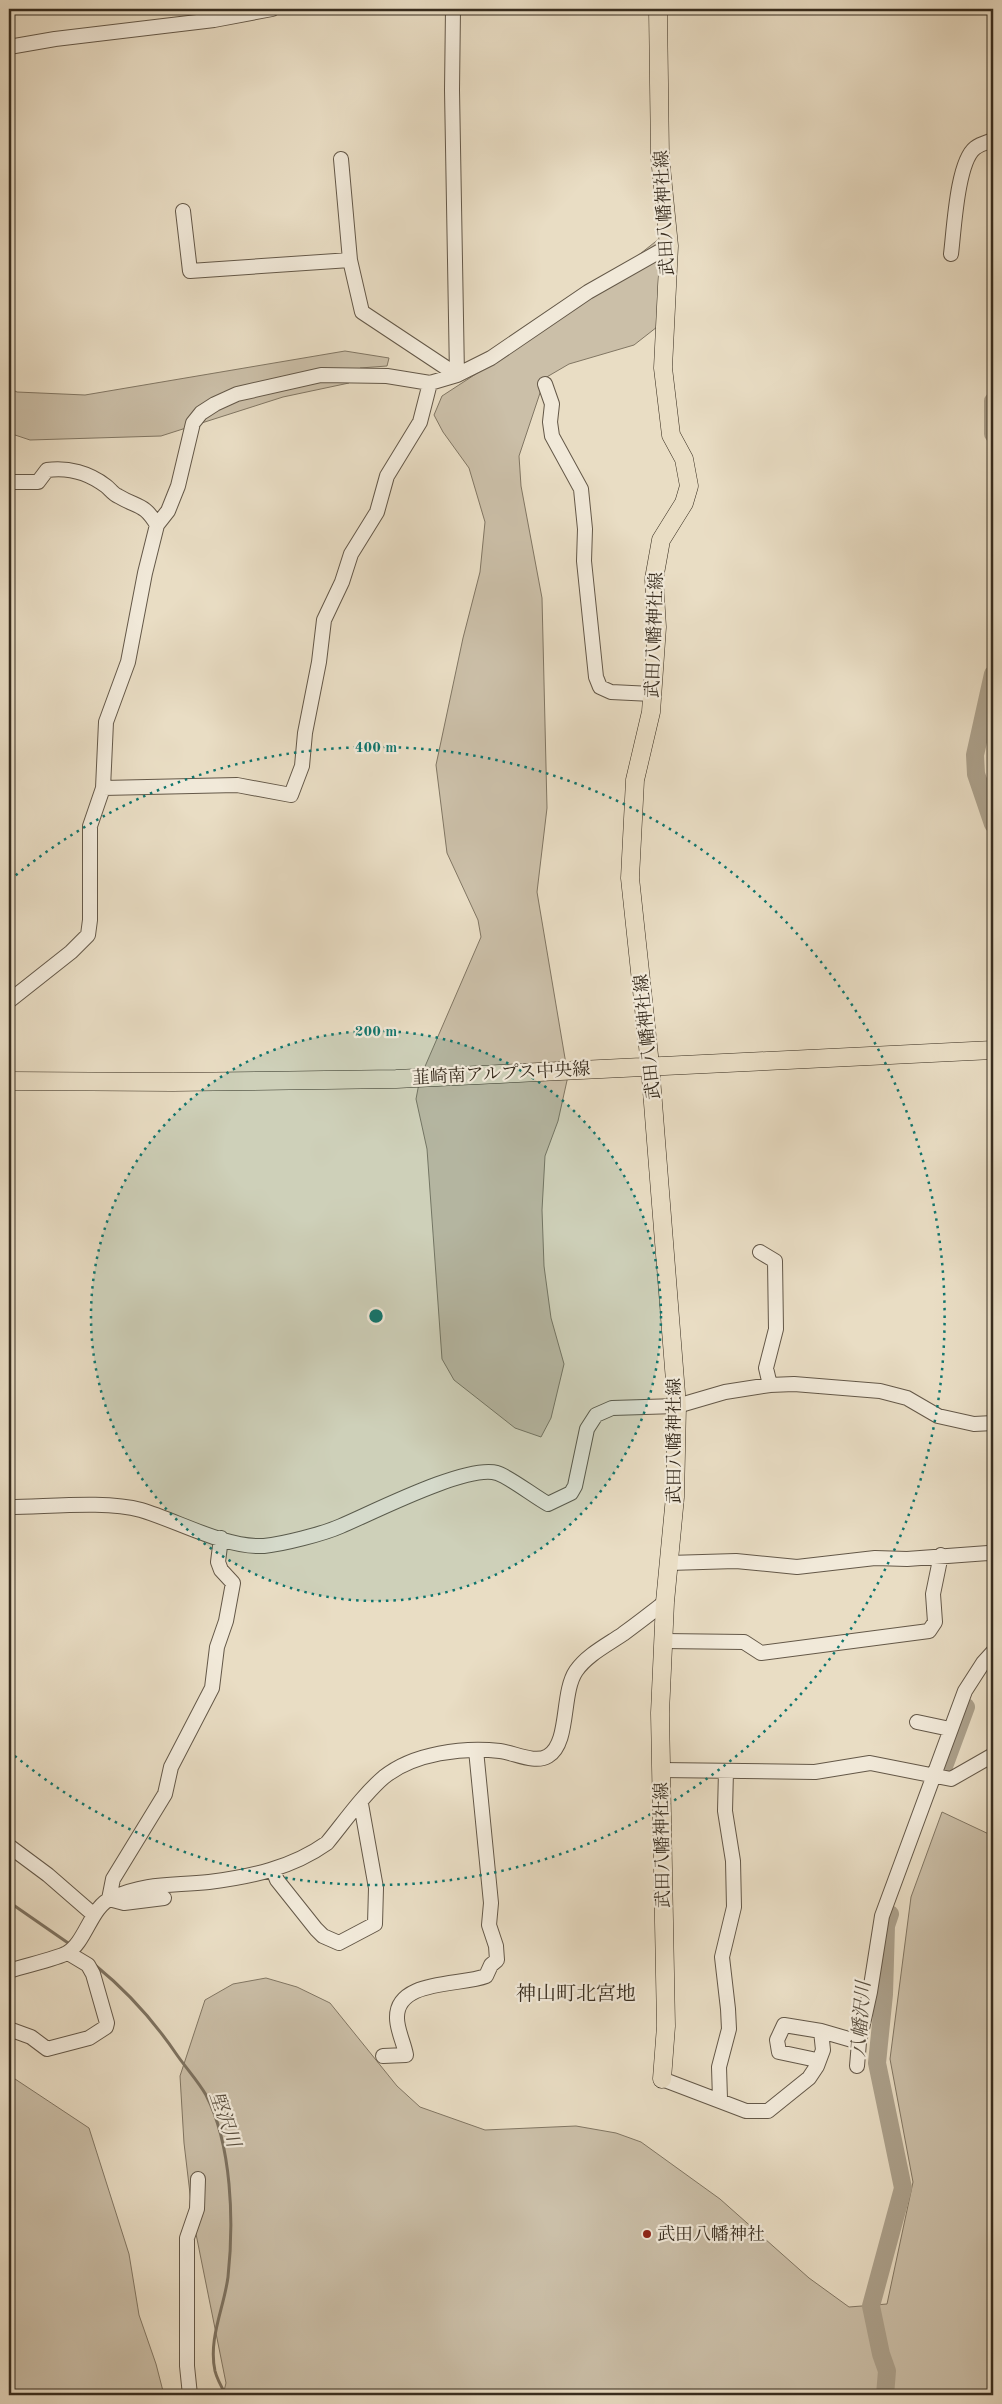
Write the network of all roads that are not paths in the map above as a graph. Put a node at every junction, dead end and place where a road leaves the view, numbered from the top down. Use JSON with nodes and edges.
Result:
{"nodes":[{"id":1,"x":272,"y":9,"type":"edge"},
{"id":2,"x":453,"y":9,"type":"edge"},
{"id":3,"x":658,"y":9,"type":"edge"},
{"id":4,"x":9,"y":48,"type":"edge"},
{"id":5,"x":993,"y":140,"type":"edge"},
{"id":6,"x":341,"y":160,"type":"dead end"},
{"id":7,"x":183,"y":211,"type":"dead end"},
{"id":8,"x":669,"y":246,"type":"junction"},
{"id":9,"x":951,"y":254,"type":"dead end"},
{"id":10,"x":350,"y":260,"type":"junction"},
{"id":11,"x":457,"y":375,"type":"junction"},
{"id":12,"x":430,"y":383,"type":"junction"},
{"id":13,"x":545,"y":384,"type":"dead end"},
{"id":14,"x":9,"y":482,"type":"edge"},
{"id":15,"x":157,"y":525,"type":"junction"},
{"id":16,"x":652,"y":694,"type":"junction"},
{"id":17,"x":103,"y":788,"type":"junction"},
{"id":18,"x":9,"y":1001,"type":"edge"},
{"id":19,"x":993,"y":1050,"type":"edge"},
{"id":20,"x":650,"y":1066,"type":"junction"},
{"id":21,"x":9,"y":1081,"type":"edge"},
{"id":22,"x":760,"y":1252,"type":"dead end"},
{"id":23,"x":770,"y":1385,"type":"junction"},
{"id":24,"x":677,"y":1406,"type":"junction"},
{"id":25,"x":993,"y":1423,"type":"edge"},
{"id":26,"x":9,"y":1507,"type":"edge"},
{"id":27,"x":221,"y":1538,"type":"junction"},
{"id":28,"x":941,"y":1555,"type":"junction"},
{"id":29,"x":993,"y":1555,"type":"edge"},
{"id":30,"x":669,"y":1563,"type":"junction"},
{"id":31,"x":665,"y":1602,"type":"junction"},
{"id":32,"x":664,"y":1641,"type":"junction"},
{"id":33,"x":993,"y":1652,"type":"edge"},
{"id":34,"x":917,"y":1722,"type":"dead end"},
{"id":35,"x":950,"y":1728,"type":"junction"},
{"id":36,"x":476,"y":1750,"type":"junction"},
{"id":37,"x":993,"y":1755,"type":"edge"},
{"id":38,"x":661,"y":1770,"type":"junction"},
{"id":39,"x":726,"y":1771,"type":"junction"},
{"id":40,"x":938,"y":1776,"type":"junction"},
{"id":41,"x":360,"y":1804,"type":"junction"},
{"id":42,"x":9,"y":1846,"type":"edge"},
{"id":43,"x":272,"y":1870,"type":"junction"},
{"id":44,"x":164,"y":1898,"type":"dead end"},
{"id":45,"x":109,"y":1899,"type":"junction"},
{"id":46,"x":92,"y":1920,"type":"junction"},
{"id":47,"x":68,"y":1953,"type":"junction"},
{"id":48,"x":9,"y":1971,"type":"edge"},
{"id":49,"x":9,"y":2029,"type":"edge"},
{"id":50,"x":821,"y":2031,"type":"junction"},
{"id":51,"x":859,"y":2042,"type":"junction"},
{"id":52,"x":383,"y":2056,"type":"dead end"},
{"id":53,"x":818,"y":2062,"type":"junction"},
{"id":54,"x":857,"y":2066,"type":"dead end"},
{"id":55,"x":662,"y":2079,"type":"joint"},
{"id":56,"x":720,"y":2100,"type":"junction"},
{"id":57,"x":198,"y":2179,"type":"dead end"},
{"id":58,"x":190,"y":2395,"type":"edge"}],
"edges":[{"from":1,"to":4,"type":"street"},
{"from":2,"to":11,"type":"street"},
{"from":3,"to":8,"type":"main road","name":"武田八幡神社線"},
{"from":5,"to":9,"type":"street"},
{"from":6,"to":10,"type":"street"},
{"from":7,"to":10,"type":"street"},
{"from":8,"to":11,"type":"street"},
{"from":8,"to":16,"type":"main road","name":"武田八幡神社線"},
{"from":10,"to":11,"type":"street"},
{"from":11,"to":12,"type":"street"},
{"from":12,"to":15,"type":"street"},
{"from":12,"to":17,"type":"street"},
{"from":13,"to":16,"type":"street"},
{"from":14,"to":15,"type":"street"},
{"from":15,"to":17,"type":"street"},
{"from":16,"to":20,"type":"main road","name":"武田八幡神社線"},
{"from":17,"to":18,"type":"street"},
{"from":19,"to":20,"type":"main road","name":"韮崎南アルプス中央線"},
{"from":20,"to":21,"type":"main road","name":"韮崎南アルプス中央線"},
{"from":20,"to":24,"type":"main road","name":"武田八幡神社線"},
{"from":22,"to":23,"type":"street"},
{"from":23,"to":24,"type":"street"},
{"from":23,"to":25,"type":"street"},
{"from":24,"to":27,"type":"street"},
{"from":24,"to":30,"type":"main road","name":"武田八幡神社線"},
{"from":26,"to":27,"type":"street"},
{"from":27,"to":45,"type":"street"},
{"from":28,"to":29,"type":"street"},
{"from":28,"to":30,"type":"street"},
{"from":28,"to":32,"type":"street"},
{"from":30,"to":31,"type":"main road","name":"武田八幡神社線"},
{"from":31,"to":32,"type":"main road","name":"武田八幡神社線"},
{"from":31,"to":36,"type":"street"},
{"from":32,"to":38,"type":"main road","name":"武田八幡神社線"},
{"from":33,"to":35,"type":"street"},
{"from":34,"to":35,"type":"street"},
{"from":35,"to":40,"type":"street"},
{"from":36,"to":41,"type":"street"},
{"from":36,"to":52,"type":"street"},
{"from":37,"to":40,"type":"street"},
{"from":38,"to":39,"type":"street"},
{"from":38,"to":55,"type":"main road","name":"武田八幡神社線"},
{"from":39,"to":40,"type":"street"},
{"from":39,"to":56,"type":"street"},
{"from":40,"to":51,"type":"street"},
{"from":41,"to":43,"type":"street"},
{"from":41,"to":43,"type":"street"},
{"from":42,"to":46,"type":"street"},
{"from":43,"to":45,"type":"street"},
{"from":44,"to":45,"type":"street"},
{"from":45,"to":46,"type":"street"},
{"from":46,"to":47,"type":"street"},
{"from":47,"to":48,"type":"street"},
{"from":47,"to":49,"type":"street"},
{"from":50,"to":51,"type":"street"},
{"from":50,"to":53,"type":"street"},
{"from":50,"to":53,"type":"street"},
{"from":51,"to":54,"type":"street"},
{"from":53,"to":56,"type":"street"},
{"from":55,"to":56,"type":"street"},
{"from":57,"to":58,"type":"street"}]}
